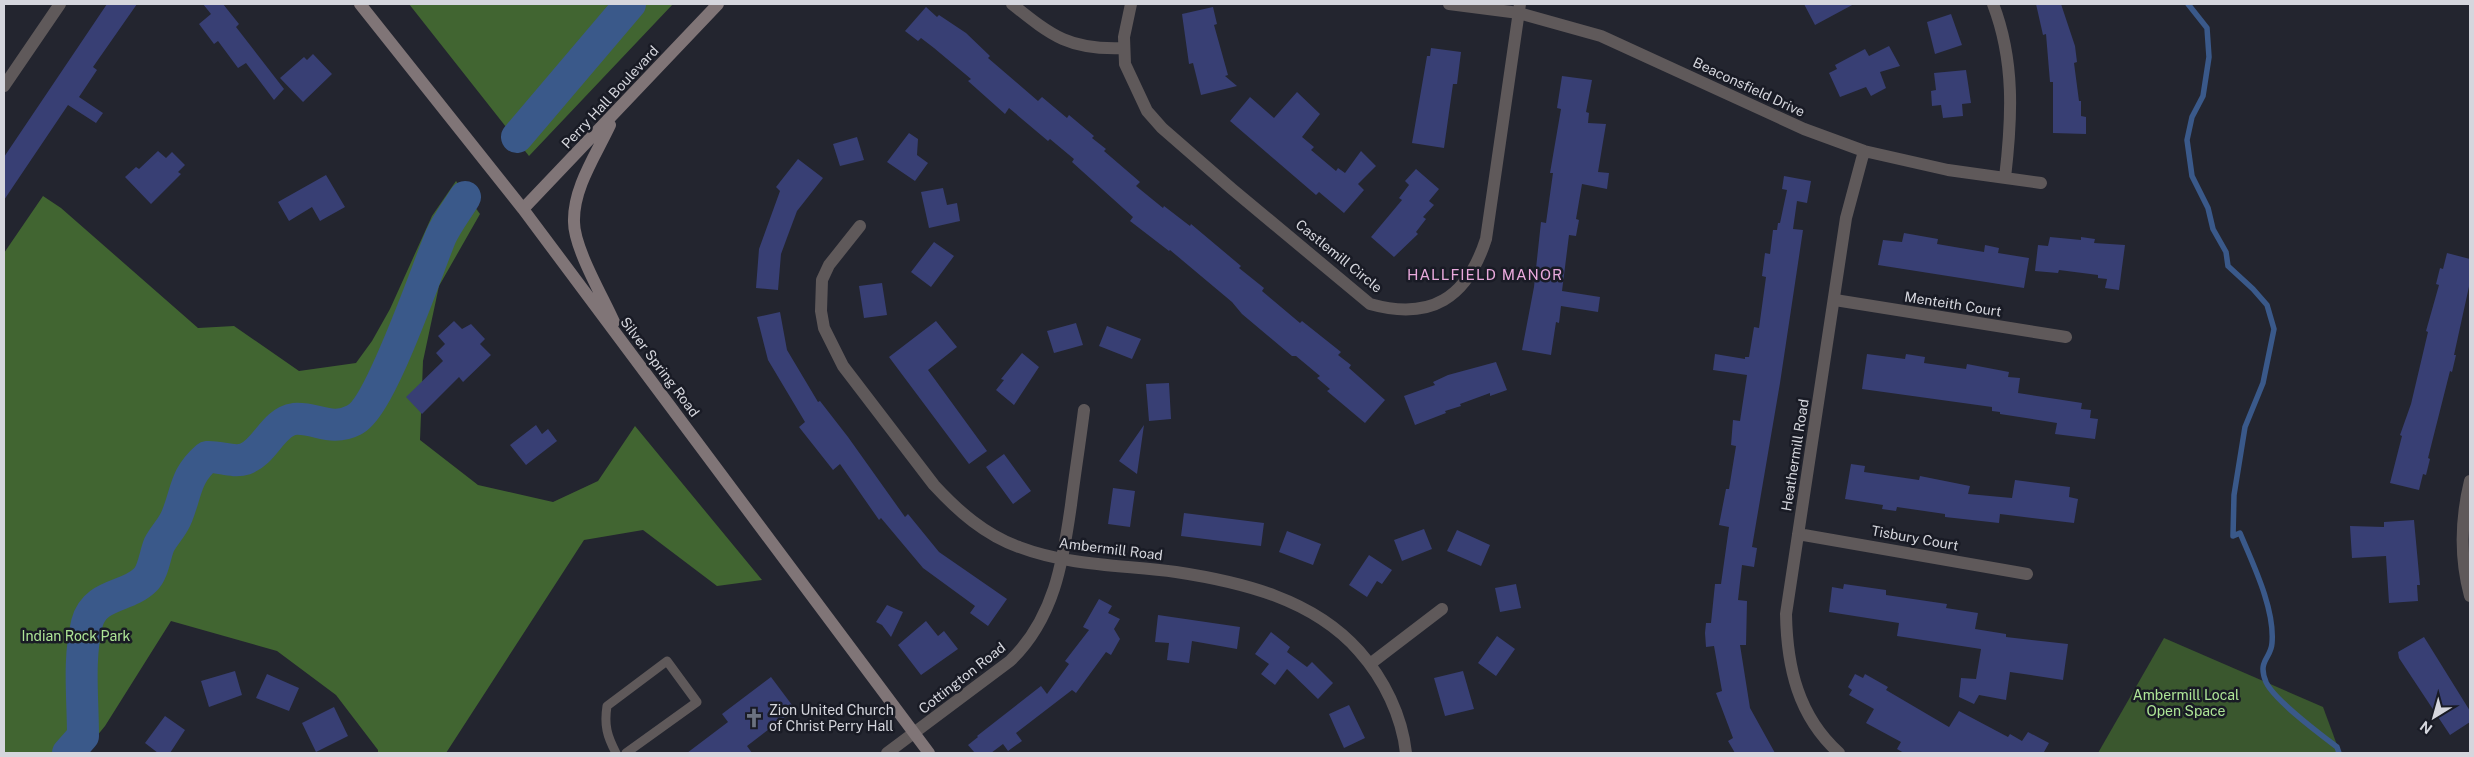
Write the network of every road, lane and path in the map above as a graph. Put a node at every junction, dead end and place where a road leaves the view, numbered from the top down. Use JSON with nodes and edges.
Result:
{"nodes":[{"id":1,"x":60,"y":4,"type":"edge"},
{"id":2,"x":360,"y":4,"type":"edge"},
{"id":3,"x":718,"y":4,"type":"edge"},
{"id":4,"x":1012,"y":4,"type":"edge"},
{"id":5,"x":1131,"y":4,"type":"edge"},
{"id":6,"x":1448,"y":4,"type":"edge"},
{"id":7,"x":1994,"y":4,"type":"edge"},
{"id":8,"x":1519,"y":8,"type":"edge"},
{"id":9,"x":1123,"y":48,"type":"junction"},
{"id":10,"x":4,"y":86,"type":"edge"},
{"id":11,"x":614,"y":116,"type":"junction"},
{"id":12,"x":1864,"y":151,"type":"junction"},
{"id":13,"x":2005,"y":178,"type":"junction"},
{"id":14,"x":2041,"y":183,"type":"dead end"},
{"id":15,"x":523,"y":209,"type":"junction"},
{"id":16,"x":860,"y":226,"type":"dead end"},
{"id":17,"x":1835,"y":300,"type":"junction"},
{"id":18,"x":2066,"y":337,"type":"dead end"},
{"id":19,"x":624,"y":345,"type":"junction"},
{"id":20,"x":1084,"y":410,"type":"dead end"},
{"id":21,"x":2470,"y":481,"type":"edge"},
{"id":22,"x":1798,"y":534,"type":"junction"},
{"id":23,"x":1063,"y":560,"type":"junction"},
{"id":24,"x":2027,"y":574,"type":"dead end"},
{"id":25,"x":2470,"y":596,"type":"edge"},
{"id":26,"x":1442,"y":609,"type":"dead end"},
{"id":27,"x":1370,"y":664,"type":"junction"},
{"id":28,"x":914,"y":733,"type":"junction"},
{"id":29,"x":616,"y":753,"type":"edge"},
{"id":30,"x":626,"y":753,"type":"edge"},
{"id":31,"x":887,"y":753,"type":"edge"},
{"id":32,"x":929,"y":753,"type":"edge"},
{"id":33,"x":1406,"y":753,"type":"edge"},
{"id":34,"x":1839,"y":753,"type":"edge"}],
"edges":[{"from":1,"to":10,"type":"street"},
{"from":2,"to":15,"type":"main road","name":"Silver Spring Road"},
{"from":3,"to":11,"type":"main road","name":"Perry Hall Boulevard"},
{"from":4,"to":9,"type":"street"},
{"from":5,"to":9,"type":"street","name":"Castlemill Circle"},
{"from":6,"to":8,"type":"street","name":"Beaconsfield Drive"},
{"from":7,"to":13,"type":"street"},
{"from":8,"to":9,"type":"street","name":"Castlemill Circle"},
{"from":8,"to":12,"type":"street","name":"Beaconsfield Drive"},
{"from":11,"to":15,"type":"main road","name":"Perry Hall Boulevard"},
{"from":11,"to":19,"type":"main road"},
{"from":12,"to":13,"type":"street","name":"Beaconsfield Drive"},
{"from":12,"to":17,"type":"street","name":"Heathermill Road"},
{"from":13,"to":14,"type":"street","name":"Beaconsfield Drive"},
{"from":15,"to":19,"type":"main road","name":"Silver Spring Road"},
{"from":16,"to":23,"type":"street","name":"Ambermill Road"},
{"from":17,"to":18,"type":"street","name":"Menteith Court"},
{"from":17,"to":22,"type":"street","name":"Heathermill Road"},
{"from":19,"to":28,"type":"main road","name":"Silver Spring Road"},
{"from":20,"to":23,"type":"street","name":"Cottington Road"},
{"from":21,"to":25,"type":"street"},
{"from":22,"to":24,"type":"street","name":"Tisbury Court"},
{"from":22,"to":34,"type":"street","name":"Heathermill Road"},
{"from":23,"to":27,"type":"street","name":"Ambermill Road"},
{"from":23,"to":28,"type":"street","name":"Cottington Road"},
{"from":26,"to":27,"type":"street"},
{"from":27,"to":33,"type":"street","name":"Ambermill Road"},
{"from":28,"to":31,"type":"street","name":"Cottington Road"},
{"from":28,"to":32,"type":"main road","name":"Silver Spring Road"},
{"from":29,"to":30,"type":"lane"}]}
